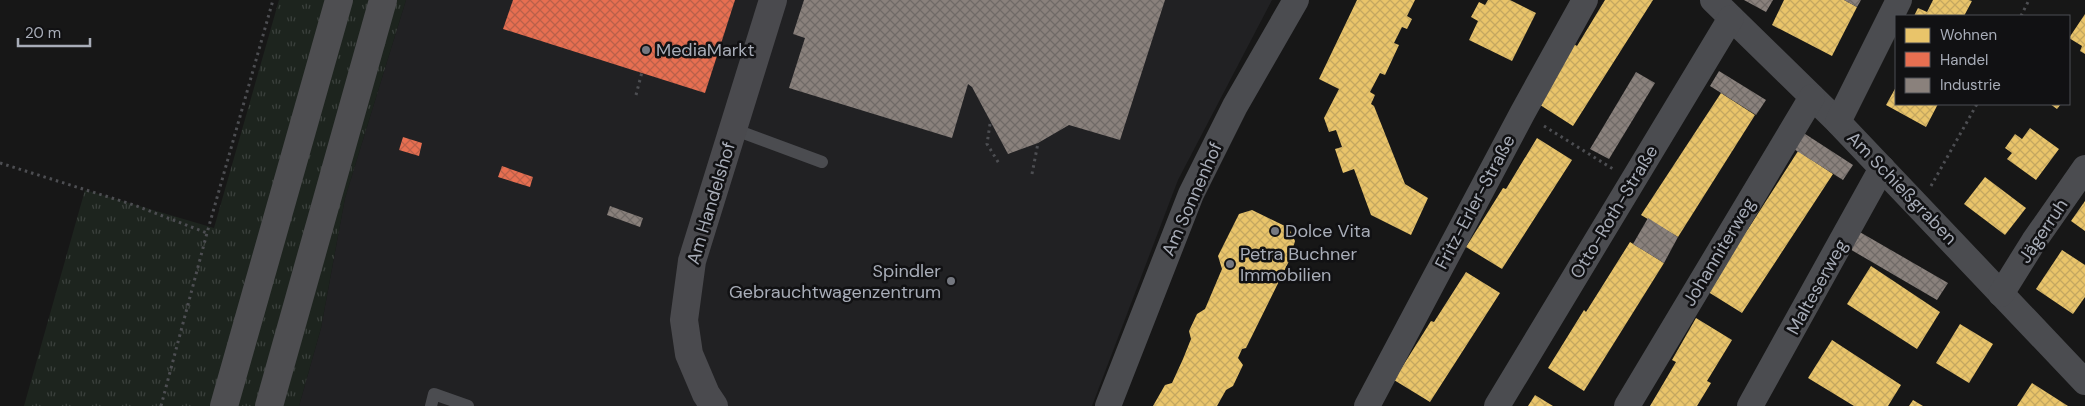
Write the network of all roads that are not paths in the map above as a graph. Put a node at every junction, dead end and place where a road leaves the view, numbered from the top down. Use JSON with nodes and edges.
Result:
{"nodes":[{"id":1,"x":339,"y":0,"type":"edge"},
{"id":2,"x":383,"y":0,"type":"edge"},
{"id":3,"x":773,"y":0,"type":"edge"},
{"id":4,"x":1296,"y":0,"type":"edge"},
{"id":5,"x":1585,"y":0,"type":"edge"},
{"id":6,"x":1899,"y":0,"type":"edge"},
{"id":7,"x":1722,"y":9,"type":"edge"},
{"id":8,"x":1812,"y":98,"type":"junction"},
{"id":9,"x":1838,"y":122,"type":"junction"},
{"id":10,"x":733,"y":130,"type":"junction"},
{"id":11,"x":822,"y":162,"type":"dead end"},
{"id":12,"x":1882,"y":168,"type":"junction"},
{"id":13,"x":2085,"y":168,"type":"edge"},
{"id":14,"x":2001,"y":294,"type":"junction"},
{"id":15,"x":2085,"y":382,"type":"edge"},
{"id":16,"x":224,"y":406,"type":"edge"},
{"id":17,"x":268,"y":406,"type":"edge"},
{"id":18,"x":431,"y":406,"type":"edge"},
{"id":19,"x":468,"y":406,"type":"edge"},
{"id":20,"x":714,"y":406,"type":"edge"},
{"id":21,"x":1108,"y":406,"type":"edge"},
{"id":22,"x":1367,"y":406,"type":"edge"},
{"id":23,"x":1497,"y":406,"type":"edge"},
{"id":24,"x":1627,"y":406,"type":"edge"},
{"id":25,"x":1750,"y":406,"type":"edge"}],
"edges":[{"from":1,"to":16,"type":"highway"},
{"from":2,"to":17,"type":"highway"},
{"from":3,"to":10,"type":"street","name":"Am Handelshof"},
{"from":4,"to":21,"type":"street","name":"Am Sonnenhof"},
{"from":5,"to":22,"type":"street","name":"Fritz-Erler-Straße"},
{"from":6,"to":9,"type":"street"},
{"from":7,"to":8,"type":"street","name":"Am Schießgraben"},
{"from":7,"to":23,"type":"street","name":"Otto-Roth-Straße"},
{"from":8,"to":9,"type":"street","name":"Am Schießgraben"},
{"from":8,"to":24,"type":"street","name":"Johanniterweg"},
{"from":9,"to":12,"type":"street","name":"Am Schießgraben"},
{"from":10,"to":11,"type":"lane"},
{"from":10,"to":20,"type":"street","name":"Am Handelshof"},
{"from":12,"to":14,"type":"street","name":"Am Schießgraben"},
{"from":12,"to":25,"type":"street","name":"Malteserweg"},
{"from":13,"to":14,"type":"street","name":"Jägerruh"},
{"from":14,"to":15,"type":"street","name":"Am Schießgraben"},
{"from":18,"to":19,"type":"lane"}]}
